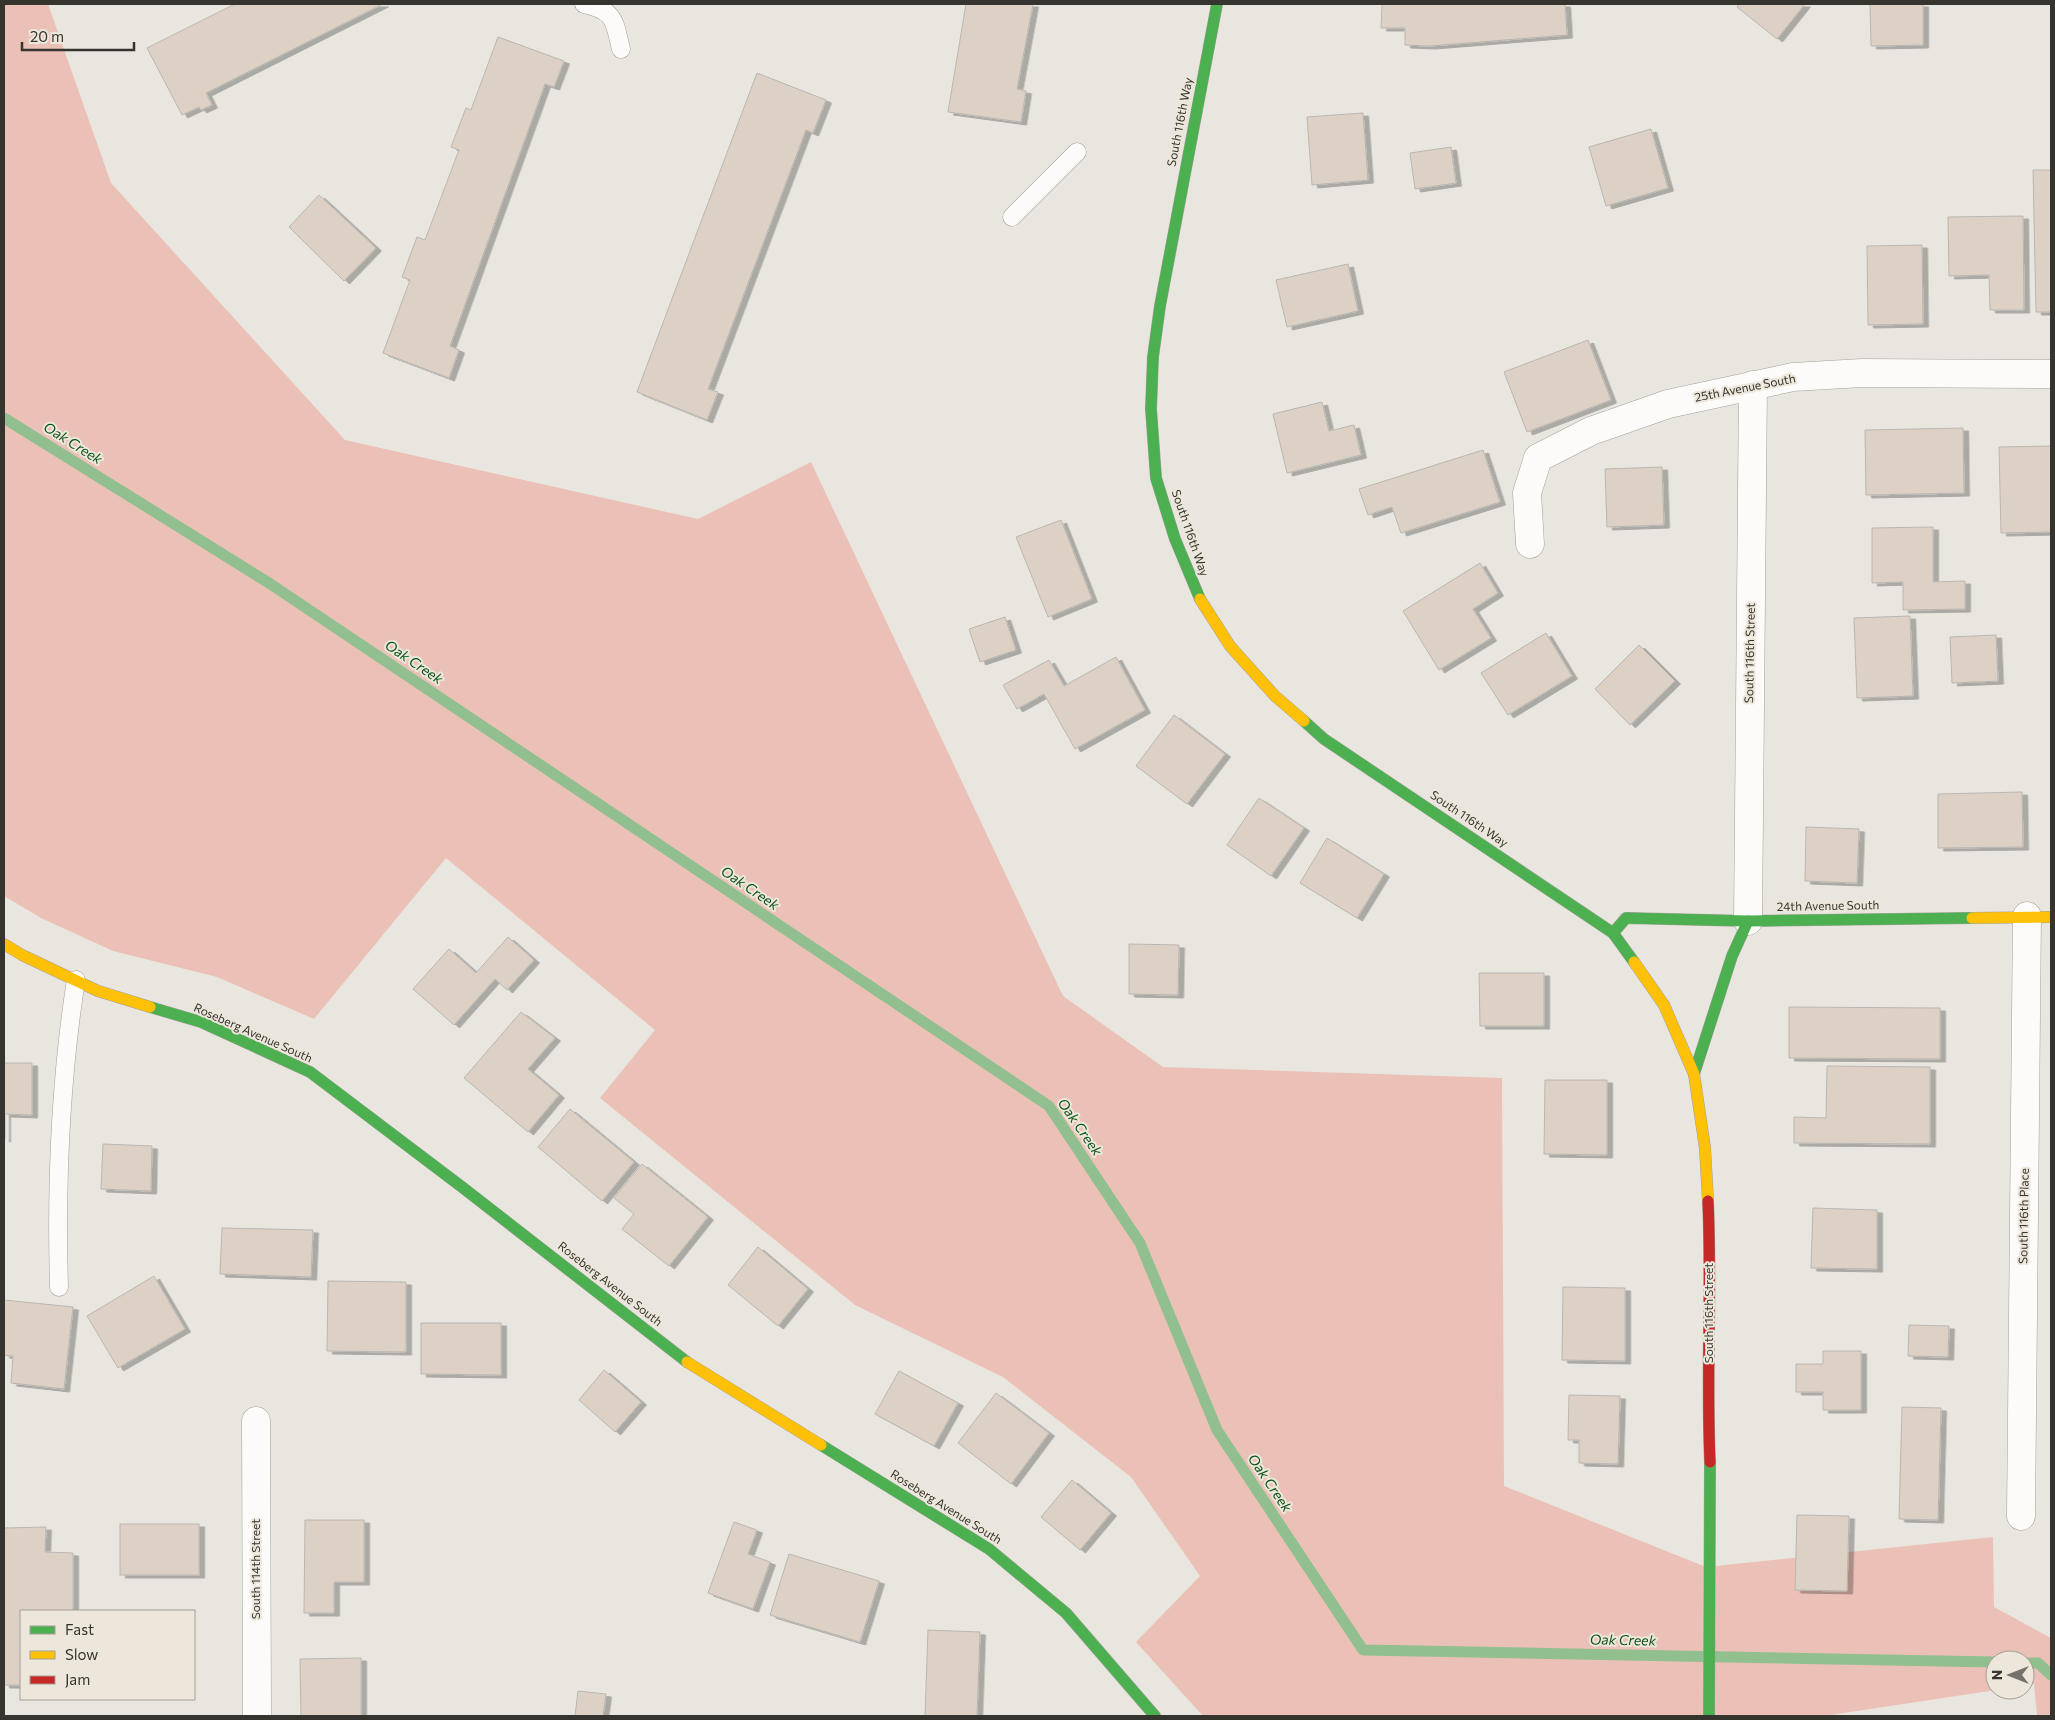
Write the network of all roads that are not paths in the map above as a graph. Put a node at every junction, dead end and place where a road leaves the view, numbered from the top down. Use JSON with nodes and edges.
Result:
{"nodes":[{"id":1,"x":1217,"y":4,"type":"edge"},
{"id":2,"x":596,"y":5,"type":"edge"},
{"id":3,"x":621,"y":50,"type":"dead end"},
{"id":4,"x":1076,"y":152,"type":"dead end"},
{"id":5,"x":1012,"y":217,"type":"dead end"},
{"id":6,"x":2051,"y":374,"type":"edge"},
{"id":7,"x":1753,"y":385,"type":"junction"},
{"id":8,"x":1530,"y":544,"type":"dead end"},
{"id":9,"x":2039,"y":916,"type":"edge"},
{"id":10,"x":1748,"y":921,"type":"junction"},
{"id":11,"x":1613,"y":934,"type":"junction"},
{"id":12,"x":4,"y":944,"type":"edge"},
{"id":13,"x":76,"y":980,"type":"junction"},
{"id":14,"x":1694,"y":1074,"type":"junction"},
{"id":15,"x":59,"y":1287,"type":"dead end"},
{"id":16,"x":256,"y":1421,"type":"dead end"},
{"id":17,"x":2022,"y":1516,"type":"dead end"},
{"id":18,"x":257,"y":1716,"type":"edge"},
{"id":19,"x":1155,"y":1716,"type":"edge"},
{"id":20,"x":1709,"y":1716,"type":"edge"}],
"edges":[{"from":1,"to":11,"type":"street","name":"South 116th Way"},
{"from":2,"to":3,"type":"lane"},
{"from":4,"to":5,"type":"lane"},
{"from":6,"to":7,"type":"street","name":"25th Avenue South"},
{"from":7,"to":8,"type":"street","name":"25th Avenue South"},
{"from":7,"to":10,"type":"street","name":"South 116th Street"},
{"from":9,"to":10,"type":"street","name":"24th Avenue South"},
{"from":9,"to":17,"type":"street","name":"South 116th Place"},
{"from":10,"to":11,"type":"street","name":"24th Avenue South"},
{"from":10,"to":14,"type":"street"},
{"from":11,"to":14,"type":"street","name":"South 116th Street"},
{"from":12,"to":13,"type":"street","name":"Roseberg Avenue South"},
{"from":13,"to":15,"type":"lane"},
{"from":13,"to":19,"type":"street","name":"Roseberg Avenue South"},
{"from":14,"to":20,"type":"street","name":"South 116th Street"},
{"from":16,"to":18,"type":"street","name":"South 114th Street"}]}
